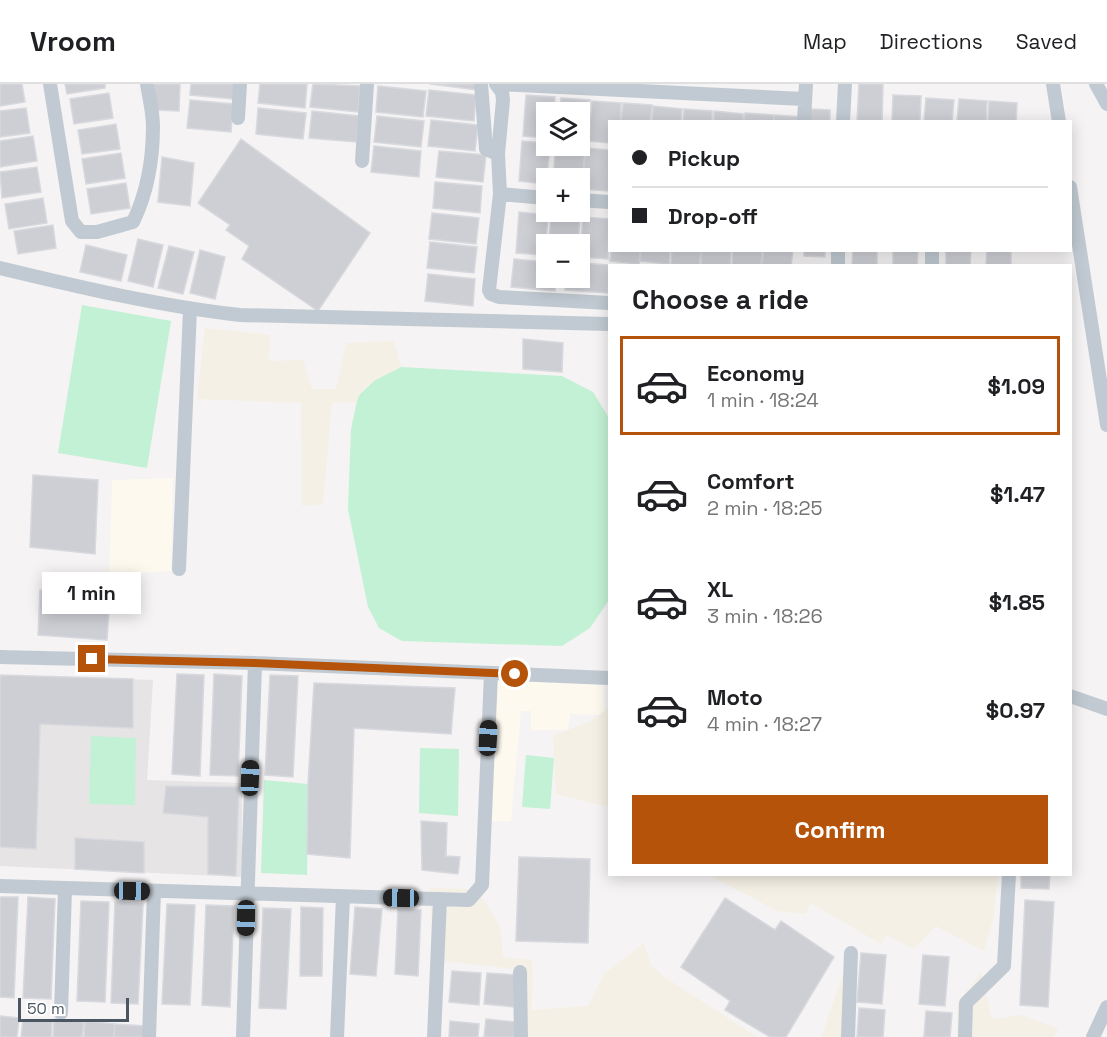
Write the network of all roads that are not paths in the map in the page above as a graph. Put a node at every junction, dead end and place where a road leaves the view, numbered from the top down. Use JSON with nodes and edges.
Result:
{"nodes":[{"id":1,"x":51,"y":84,"type":"edge"},
{"id":2,"x":147,"y":84,"type":"edge"},
{"id":3,"x":240,"y":84,"type":"edge"},
{"id":4,"x":367,"y":84,"type":"edge"},
{"id":5,"x":481,"y":84,"type":"edge"},
{"id":6,"x":496,"y":84,"type":"edge"},
{"id":7,"x":806,"y":84,"type":"edge"},
{"id":8,"x":845,"y":84,"type":"edge"},
{"id":9,"x":1053,"y":84,"type":"edge"},
{"id":10,"x":1096,"y":84,"type":"edge"},
{"id":11,"x":804,"y":99,"type":"junction"},
{"id":12,"x":1107,"y":104,"type":"edge"},
{"id":13,"x":238,"y":118,"type":"dead end"},
{"id":14,"x":804,"y":120,"type":"edge"},
{"id":15,"x":843,"y":120,"type":"edge"},
{"id":16,"x":1059,"y":120,"type":"edge"},
{"id":17,"x":498,"y":154,"type":"junction"},
{"id":18,"x":362,"y":161,"type":"dead end"},
{"id":19,"x":500,"y":194,"type":"junction"},
{"id":20,"x":536,"y":197,"type":"edge"},
{"id":21,"x":590,"y":201,"type":"edge"},
{"id":22,"x":1072,"y":201,"type":"edge"},
{"id":23,"x":608,"y":202,"type":"edge"},
{"id":24,"x":0,"y":267,"type":"edge"},
{"id":25,"x":608,"y":303,"type":"edge"},
{"id":26,"x":190,"y":309,"type":"junction"},
{"id":27,"x":608,"y":324,"type":"edge"},
{"id":28,"x":1107,"y":425,"type":"edge"},
{"id":29,"x":179,"y":569,"type":"dead end"},
{"id":30,"x":0,"y":657,"type":"edge"},
{"id":31,"x":255,"y":663,"type":"junction"},
{"id":32,"x":491,"y":673,"type":"junction"},
{"id":33,"x":608,"y":678,"type":"edge"},
{"id":34,"x":1072,"y":697,"type":"edge"},
{"id":35,"x":1107,"y":709,"type":"edge"},
{"id":36,"x":1009,"y":876,"type":"edge"},
{"id":37,"x":0,"y":886,"type":"edge"},
{"id":38,"x":65,"y":889,"type":"junction"},
{"id":39,"x":154,"y":891,"type":"junction"},
{"id":40,"x":246,"y":894,"type":"junction"},
{"id":41,"x":343,"y":897,"type":"junction"},
{"id":42,"x":440,"y":899,"type":"junction"},
{"id":43,"x":851,"y":954,"type":"dead end"},
{"id":44,"x":520,"y":972,"type":"dead end"},
{"id":45,"x":1107,"y":1007,"type":"edge"},
{"id":46,"x":61,"y":1013,"type":"dead end"},
{"id":47,"x":149,"y":1037,"type":"edge"},
{"id":48,"x":243,"y":1037,"type":"edge"},
{"id":49,"x":337,"y":1037,"type":"edge"},
{"id":50,"x":434,"y":1037,"type":"edge"},
{"id":51,"x":521,"y":1037,"type":"edge"},
{"id":52,"x":848,"y":1037,"type":"edge"},
{"id":53,"x":965,"y":1037,"type":"edge"},
{"id":54,"x":1093,"y":1037,"type":"edge"}],
"edges":[{"from":1,"to":2,"type":"street"},
{"from":3,"to":13,"type":"street"},
{"from":4,"to":18,"type":"street"},
{"from":5,"to":17,"type":"street"},
{"from":6,"to":11,"type":"street"},
{"from":6,"to":17,"type":"street"},
{"from":7,"to":11,"type":"street"},
{"from":8,"to":15,"type":"street"},
{"from":9,"to":16,"type":"street"},
{"from":10,"to":12,"type":"street"},
{"from":11,"to":14,"type":"street"},
{"from":17,"to":19,"type":"street"},
{"from":19,"to":20,"type":"street"},
{"from":19,"to":25,"type":"street"},
{"from":21,"to":23,"type":"street"},
{"from":22,"to":28,"type":"street"},
{"from":24,"to":26,"type":"street"},
{"from":26,"to":27,"type":"street"},
{"from":26,"to":29,"type":"street"},
{"from":30,"to":31,"type":"street"},
{"from":31,"to":32,"type":"street"},
{"from":31,"to":40,"type":"street"},
{"from":32,"to":33,"type":"street"},
{"from":32,"to":42,"type":"street"},
{"from":34,"to":35,"type":"street"},
{"from":36,"to":53,"type":"street"},
{"from":37,"to":38,"type":"street"},
{"from":38,"to":39,"type":"street"},
{"from":38,"to":46,"type":"street"},
{"from":39,"to":40,"type":"street"},
{"from":39,"to":47,"type":"street"},
{"from":40,"to":41,"type":"street"},
{"from":40,"to":48,"type":"street"},
{"from":41,"to":42,"type":"street"},
{"from":41,"to":49,"type":"street"},
{"from":42,"to":50,"type":"street"},
{"from":43,"to":52,"type":"street"},
{"from":44,"to":51,"type":"street"},
{"from":45,"to":54,"type":"street"}]}
